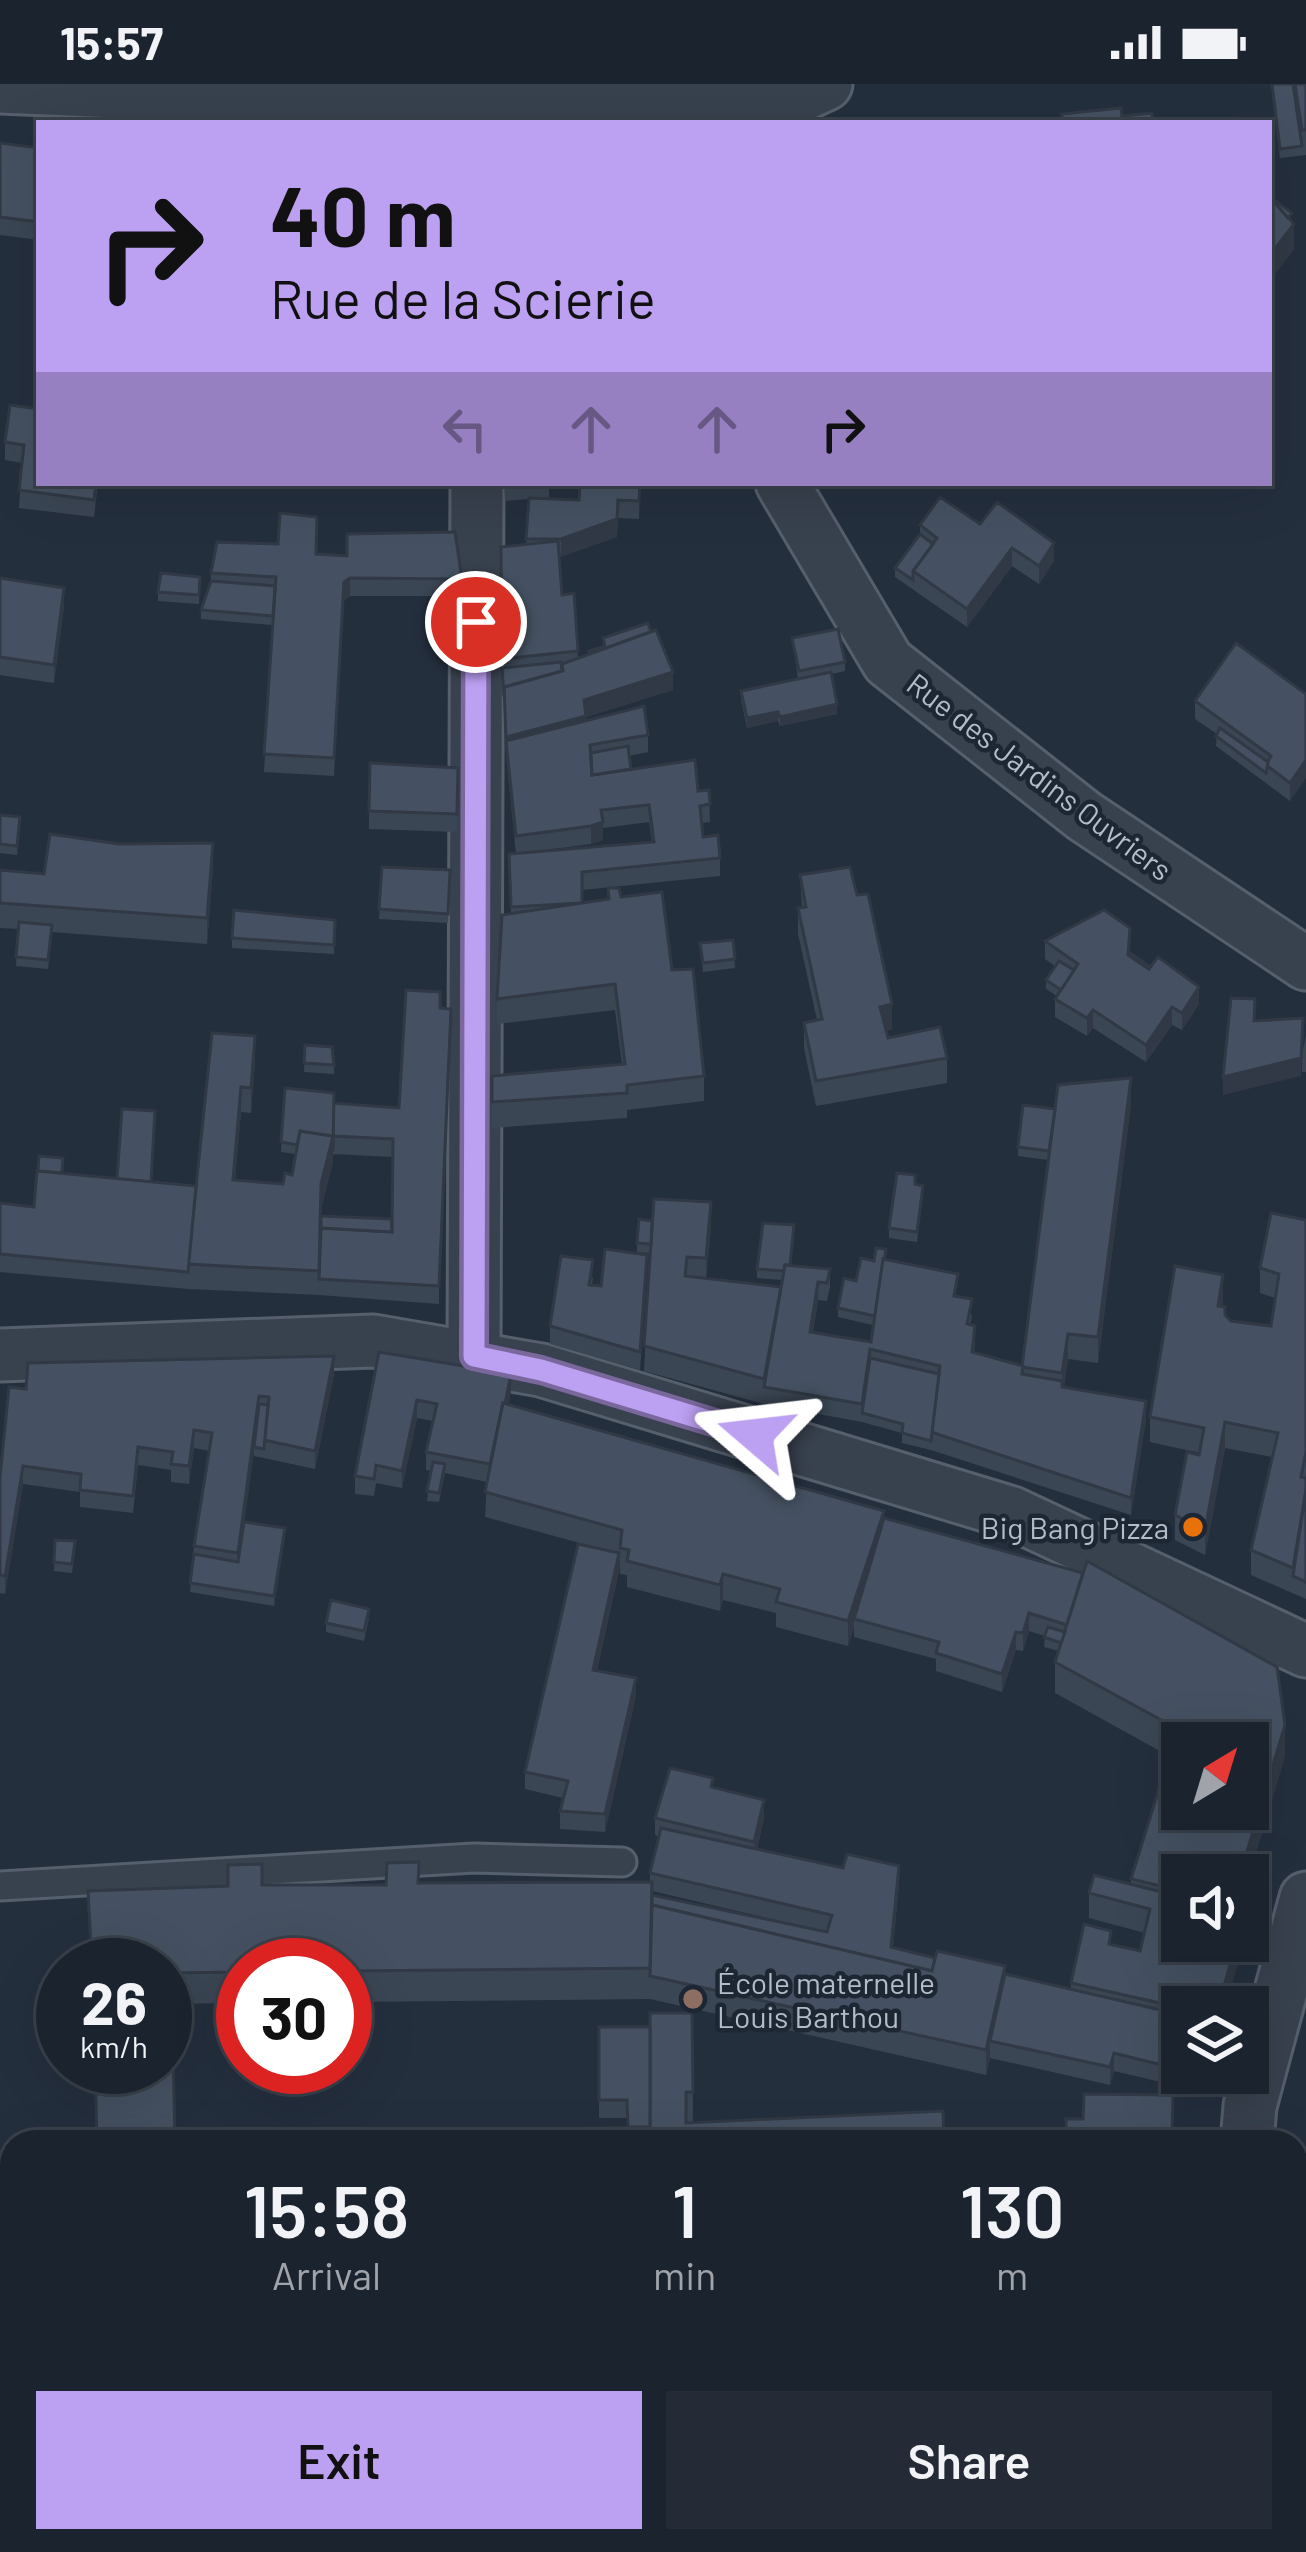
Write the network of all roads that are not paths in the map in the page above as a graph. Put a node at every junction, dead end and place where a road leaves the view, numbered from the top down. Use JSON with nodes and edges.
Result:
{"nodes":[{"id":1,"x":826,"y":84,"type":"edge"},
{"id":2,"x":0,"y":87,"type":"edge"},
{"id":3,"x":772,"y":105,"type":"edge"},
{"id":4,"x":395,"y":113,"type":"edge"},
{"id":5,"x":477,"y":486,"type":"edge"},
{"id":6,"x":784,"y":486,"type":"edge"},
{"id":7,"x":1306,"y":964,"type":"edge"},
{"id":8,"x":0,"y":1355,"type":"edge"},
{"id":9,"x":474,"y":1356,"type":"junction"},
{"id":10,"x":1306,"y":1651,"type":"edge"},
{"id":11,"x":622,"y":1862,"type":"dead end"},
{"id":12,"x":0,"y":1886,"type":"edge"},
{"id":13,"x":1306,"y":1898,"type":"edge"},
{"id":14,"x":1248,"y":2130,"type":"edge"}],
"edges":[{"from":1,"to":3,"type":"street"},
{"from":2,"to":4,"type":"street"},
{"from":3,"to":4,"type":"street"},
{"from":5,"to":9,"type":"street"},
{"from":6,"to":7,"type":"street","name":"Rue des Jardins Ouvriers"},
{"from":8,"to":9,"type":"street"},
{"from":9,"to":10,"type":"street"},
{"from":11,"to":12,"type":"lane"},
{"from":13,"to":14,"type":"street"}]}
